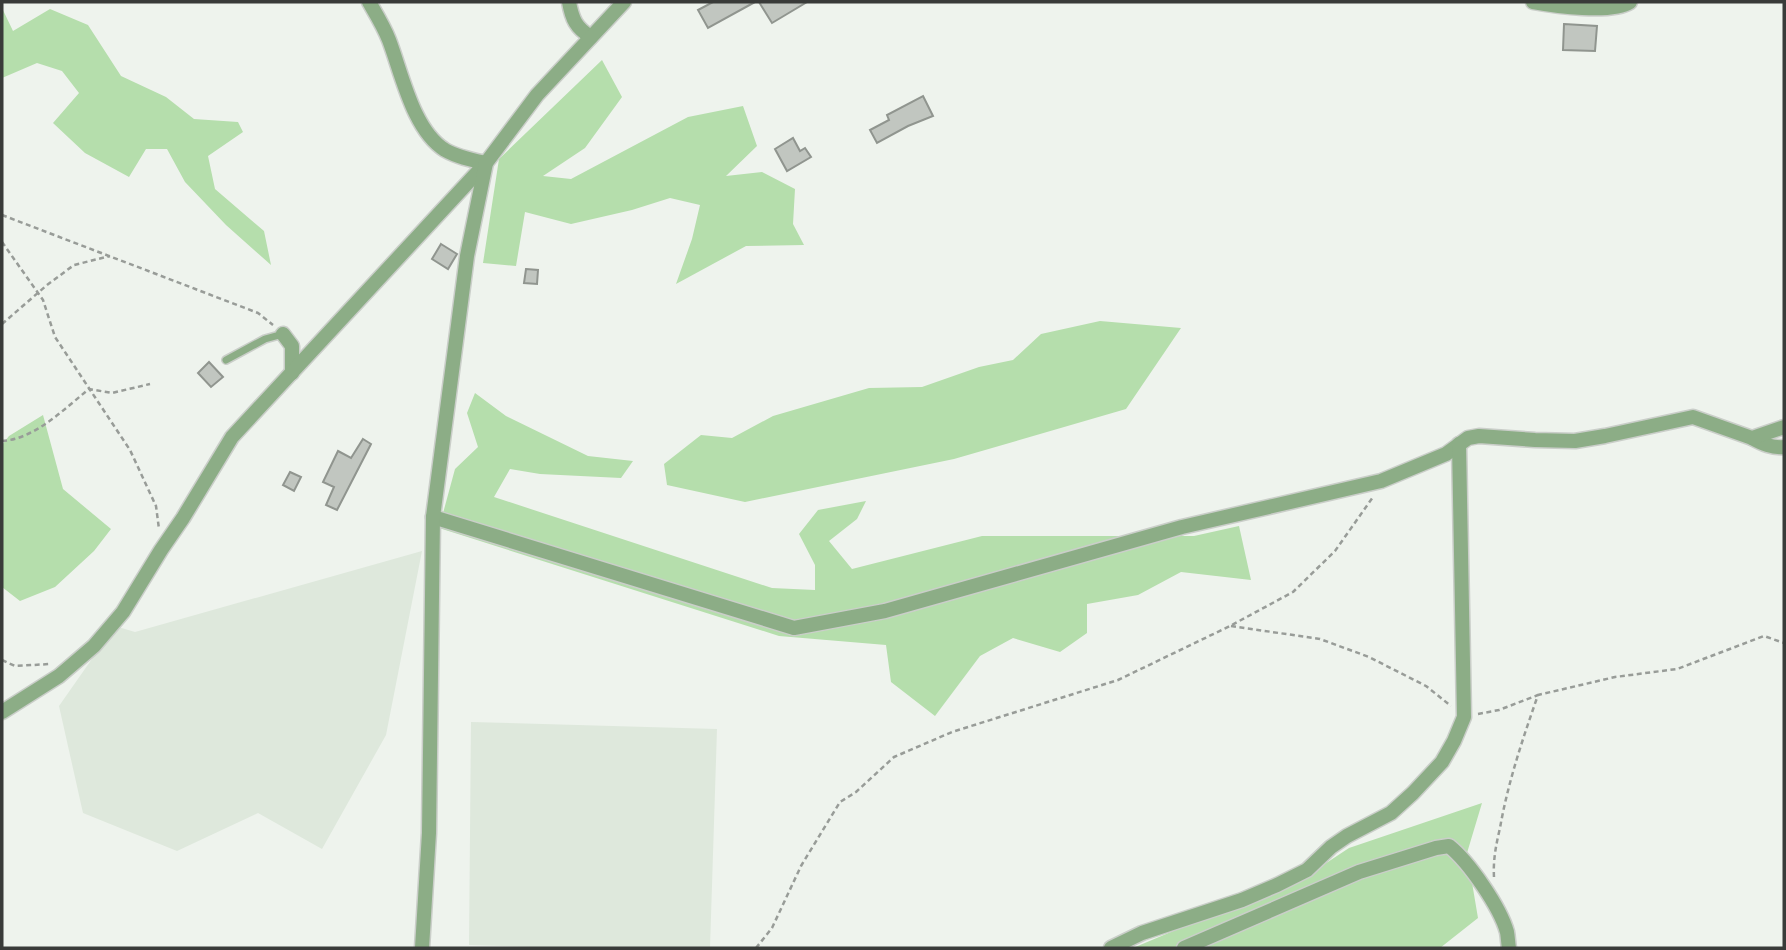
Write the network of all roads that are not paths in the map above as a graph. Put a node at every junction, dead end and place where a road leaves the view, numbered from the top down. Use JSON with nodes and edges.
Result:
{"nodes":[{"id":1,"x":369,"y":2,"type":"edge"},
{"id":2,"x":569,"y":2,"type":"edge"},
{"id":3,"x":624,"y":2,"type":"edge"},
{"id":4,"x":1532,"y":2,"type":"edge"},
{"id":5,"x":1630,"y":2,"type":"edge"},
{"id":6,"x":591,"y":37,"type":"junction"},
{"id":7,"x":486,"y":163,"type":"junction"},
{"id":8,"x":283,"y":334,"type":"joint"},
{"id":9,"x":226,"y":360,"type":"dead end"},
{"id":10,"x":292,"y":373,"type":"junction"},
{"id":11,"x":1784,"y":427,"type":"edge"},
{"id":12,"x":1752,"y":438,"type":"junction"},
{"id":13,"x":1459,"y":443,"type":"junction"},
{"id":14,"x":1784,"y":447,"type":"edge"},
{"id":15,"x":433,"y":517,"type":"junction"},
{"id":16,"x":2,"y":712,"type":"edge"},
{"id":17,"x":422,"y":948,"type":"edge"},
{"id":18,"x":1111,"y":948,"type":"edge"},
{"id":19,"x":1184,"y":948,"type":"edge"},
{"id":20,"x":1509,"y":948,"type":"edge"}],
"edges":[{"from":1,"to":7,"type":"street"},
{"from":2,"to":6,"type":"street"},
{"from":3,"to":6,"type":"street"},
{"from":4,"to":5,"type":"street"},
{"from":6,"to":7,"type":"street"},
{"from":7,"to":10,"type":"street"},
{"from":7,"to":15,"type":"street"},
{"from":8,"to":9,"type":"lane"},
{"from":8,"to":10,"type":"street"},
{"from":10,"to":16,"type":"street"},
{"from":11,"to":12,"type":"street"},
{"from":12,"to":13,"type":"street"},
{"from":12,"to":14,"type":"street"},
{"from":13,"to":15,"type":"street"},
{"from":13,"to":18,"type":"street"},
{"from":15,"to":17,"type":"street"},
{"from":19,"to":20,"type":"street"}]}
